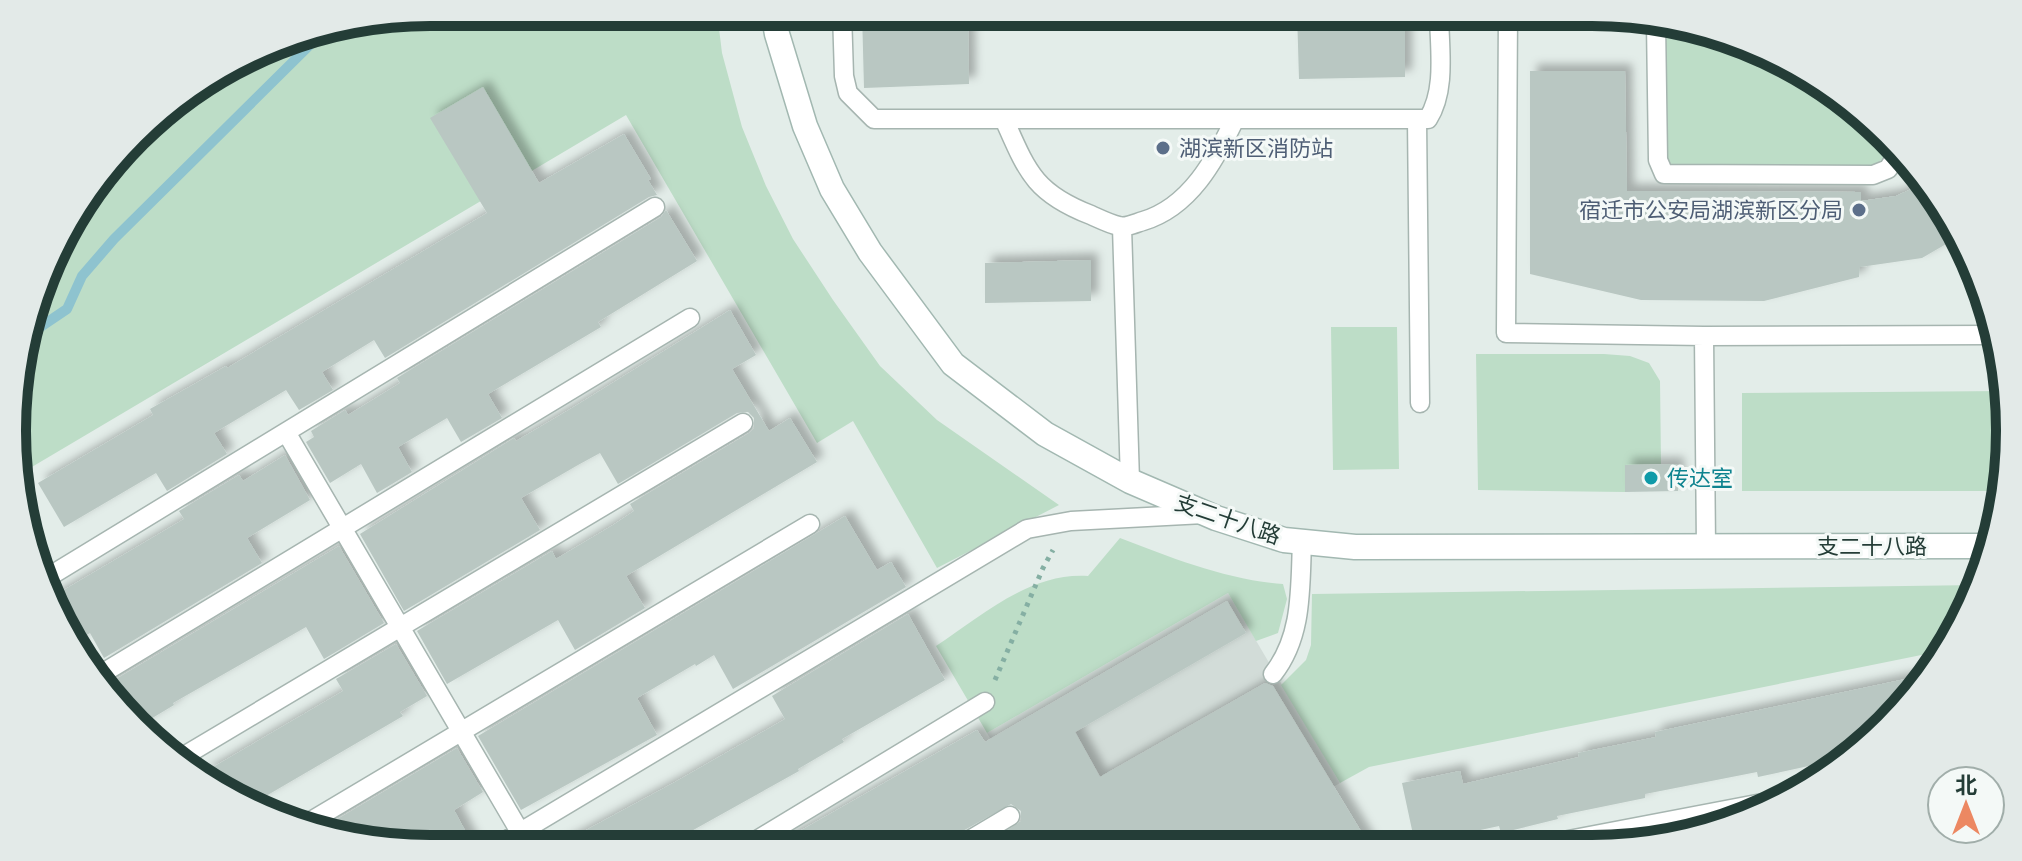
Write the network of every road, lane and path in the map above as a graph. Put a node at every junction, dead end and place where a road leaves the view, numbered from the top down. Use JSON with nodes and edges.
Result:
{"nodes":[{"id":1,"x":776,"y":26,"type":"edge"},
{"id":2,"x":842,"y":26,"type":"edge"},
{"id":3,"x":1439,"y":26,"type":"edge"},
{"id":4,"x":1508,"y":26,"type":"edge"},
{"id":5,"x":1656,"y":31,"type":"edge"},
{"id":6,"x":1004,"y":119,"type":"junction"},
{"id":7,"x":1235,"y":119,"type":"junction"},
{"id":8,"x":1417,"y":119,"type":"junction"},
{"id":9,"x":1893,"y":161,"type":"edge"},
{"id":10,"x":655,"y":207,"type":"dead end"},
{"id":11,"x":1122,"y":227,"type":"junction"},
{"id":12,"x":690,"y":318,"type":"dead end"},
{"id":13,"x":1984,"y":335,"type":"edge"},
{"id":14,"x":1704,"y":336,"type":"junction"},
{"id":15,"x":1420,"y":403,"type":"dead end"},
{"id":16,"x":743,"y":423,"type":"dead end"},
{"id":17,"x":286,"y":432,"type":"junction"},
{"id":18,"x":1130,"y":481,"type":"junction"},
{"id":19,"x":1206,"y":514,"type":"junction"},
{"id":20,"x":1071,"y":521,"type":"junction"},
{"id":21,"x":810,"y":524,"type":"dead end"},
{"id":22,"x":343,"y":528,"type":"junction"},
{"id":23,"x":1302,"y":542,"type":"junction"},
{"id":24,"x":1979,"y":546,"type":"edge"},
{"id":25,"x":1706,"y":547,"type":"junction"},
{"id":26,"x":53,"y":574,"type":"edge"},
{"id":27,"x":400,"y":626,"type":"junction"},
{"id":28,"x":106,"y":671,"type":"edge"},
{"id":29,"x":1273,"y":674,"type":"dead end"},
{"id":30,"x":985,"y":702,"type":"joint"},
{"id":31,"x":461,"y":731,"type":"junction"},
{"id":32,"x":188,"y":754,"type":"edge"},
{"id":33,"x":1736,"y":808,"type":"edge"},
{"id":34,"x":1010,"y":816,"type":"dead end"},
{"id":35,"x":316,"y":818,"type":"edge"},
{"id":36,"x":520,"y":832,"type":"junction"},
{"id":37,"x":515,"y":835,"type":"edge"},
{"id":38,"x":522,"y":835,"type":"edge"},
{"id":39,"x":765,"y":835,"type":"edge"},
{"id":40,"x":978,"y":835,"type":"edge"},
{"id":41,"x":1595,"y":835,"type":"edge"}],
"edges":[{"from":1,"to":18,"type":"street","name":"支二十八路"},
{"from":2,"to":6,"type":"lane"},
{"from":3,"to":8,"type":"lane"},
{"from":4,"to":14,"type":"lane"},
{"from":5,"to":9,"type":"lane"},
{"from":6,"to":7,"type":"lane"},
{"from":6,"to":11,"type":"lane"},
{"from":7,"to":8,"type":"lane"},
{"from":7,"to":11,"type":"lane"},
{"from":8,"to":15,"type":"lane"},
{"from":10,"to":17,"type":"lane"},
{"from":11,"to":18,"type":"lane"},
{"from":12,"to":22,"type":"lane"},
{"from":13,"to":14,"type":"lane"},
{"from":14,"to":25,"type":"lane"},
{"from":16,"to":27,"type":"lane"},
{"from":17,"to":22,"type":"lane"},
{"from":17,"to":26,"type":"lane"},
{"from":18,"to":19,"type":"street","name":"支二十八路"},
{"from":19,"to":20,"type":"lane"},
{"from":19,"to":23,"type":"street","name":"支二十八路"},
{"from":20,"to":30,"type":"path"},
{"from":20,"to":36,"type":"lane"},
{"from":21,"to":31,"type":"lane"},
{"from":22,"to":27,"type":"lane"},
{"from":22,"to":28,"type":"lane"},
{"from":23,"to":25,"type":"street","name":"支二十八路"},
{"from":23,"to":29,"type":"lane"},
{"from":24,"to":25,"type":"street","name":"支二十八路"},
{"from":27,"to":31,"type":"lane"},
{"from":27,"to":32,"type":"lane"},
{"from":30,"to":39,"type":"lane"},
{"from":31,"to":35,"type":"lane"},
{"from":31,"to":36,"type":"lane"},
{"from":33,"to":41,"type":"lane"},
{"from":34,"to":40,"type":"lane"},
{"from":36,"to":37,"type":"lane"},
{"from":36,"to":38,"type":"lane"}]}
